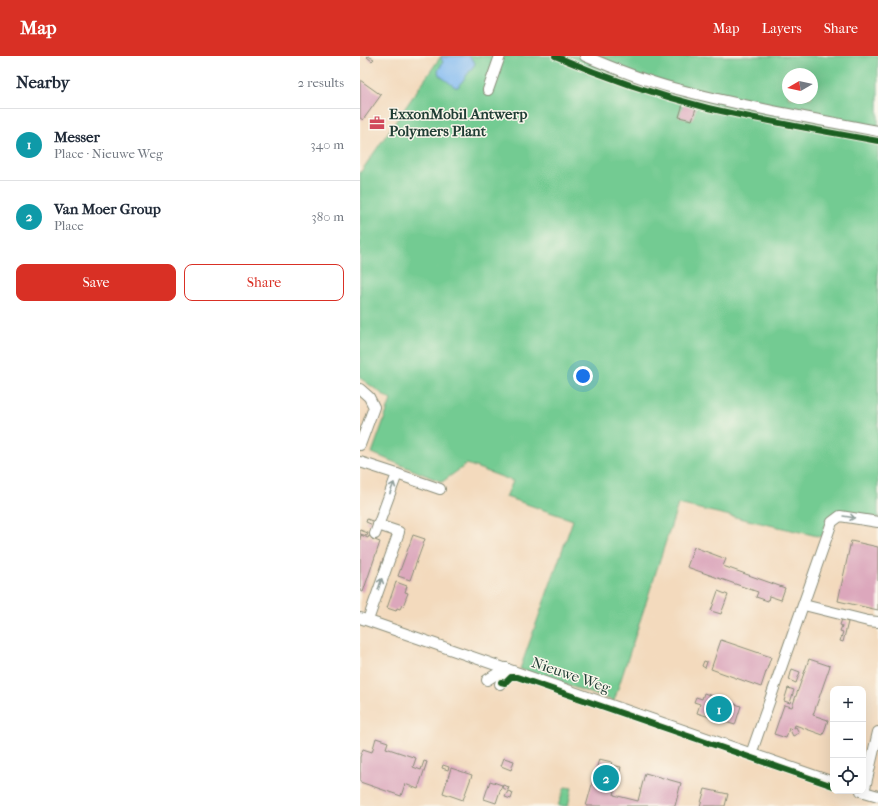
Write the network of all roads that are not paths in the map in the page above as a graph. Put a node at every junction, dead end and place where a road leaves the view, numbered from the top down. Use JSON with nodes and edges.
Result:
{"nodes":[{"id":1,"x":500,"y":56,"type":"edge"},
{"id":2,"x":585,"y":56,"type":"edge"},
{"id":3,"x":488,"y":90,"type":"dead end"},
{"id":4,"x":878,"y":131,"type":"edge"},
{"id":5,"x":360,"y":389,"type":"edge"},
{"id":6,"x":360,"y":445,"type":"edge"},
{"id":7,"x":360,"y":462,"type":"edge"},
{"id":8,"x":397,"y":474,"type":"junction"},
{"id":9,"x":440,"y":490,"type":"dead end"},
{"id":10,"x":878,"y":522,"type":"edge"},
{"id":11,"x":804,"y":605,"type":"junction"},
{"id":12,"x":364,"y":619,"type":"edge"},
{"id":13,"x":878,"y":622,"type":"edge"},
{"id":14,"x":506,"y":668,"type":"junction"},
{"id":15,"x":487,"y":680,"type":"dead end"},
{"id":16,"x":500,"y":684,"type":"dead end"},
{"id":17,"x":878,"y":732,"type":"edge"},
{"id":18,"x":751,"y":754,"type":"junction"},
{"id":19,"x":866,"y":779,"type":"edge"},
{"id":20,"x":830,"y":781,"type":"edge"},
{"id":21,"x":866,"y":792,"type":"edge"},
{"id":22,"x":878,"y":796,"type":"edge"}],
"edges":[{"from":1,"to":3,"type":"street"},
{"from":2,"to":4,"type":"street"},
{"from":5,"to":6,"type":"street"},
{"from":7,"to":8,"type":"street"},
{"from":8,"to":9,"type":"street"},
{"from":12,"to":8,"type":"street","one_way":true},
{"from":11,"to":10,"type":"street","one_way":true},
{"from":11,"to":13,"type":"street"},
{"from":11,"to":18,"type":"street"},
{"from":12,"to":14,"type":"street","name":"Nieuwe Weg"},
{"from":14,"to":15,"type":"street"},
{"from":14,"to":16,"type":"street"},
{"from":14,"to":18,"type":"street","name":"Nieuwe Weg"},
{"from":17,"to":19,"type":"street"},
{"from":18,"to":20,"type":"street","name":"Nieuwe Weg"},
{"from":21,"to":22,"type":"street"}]}
